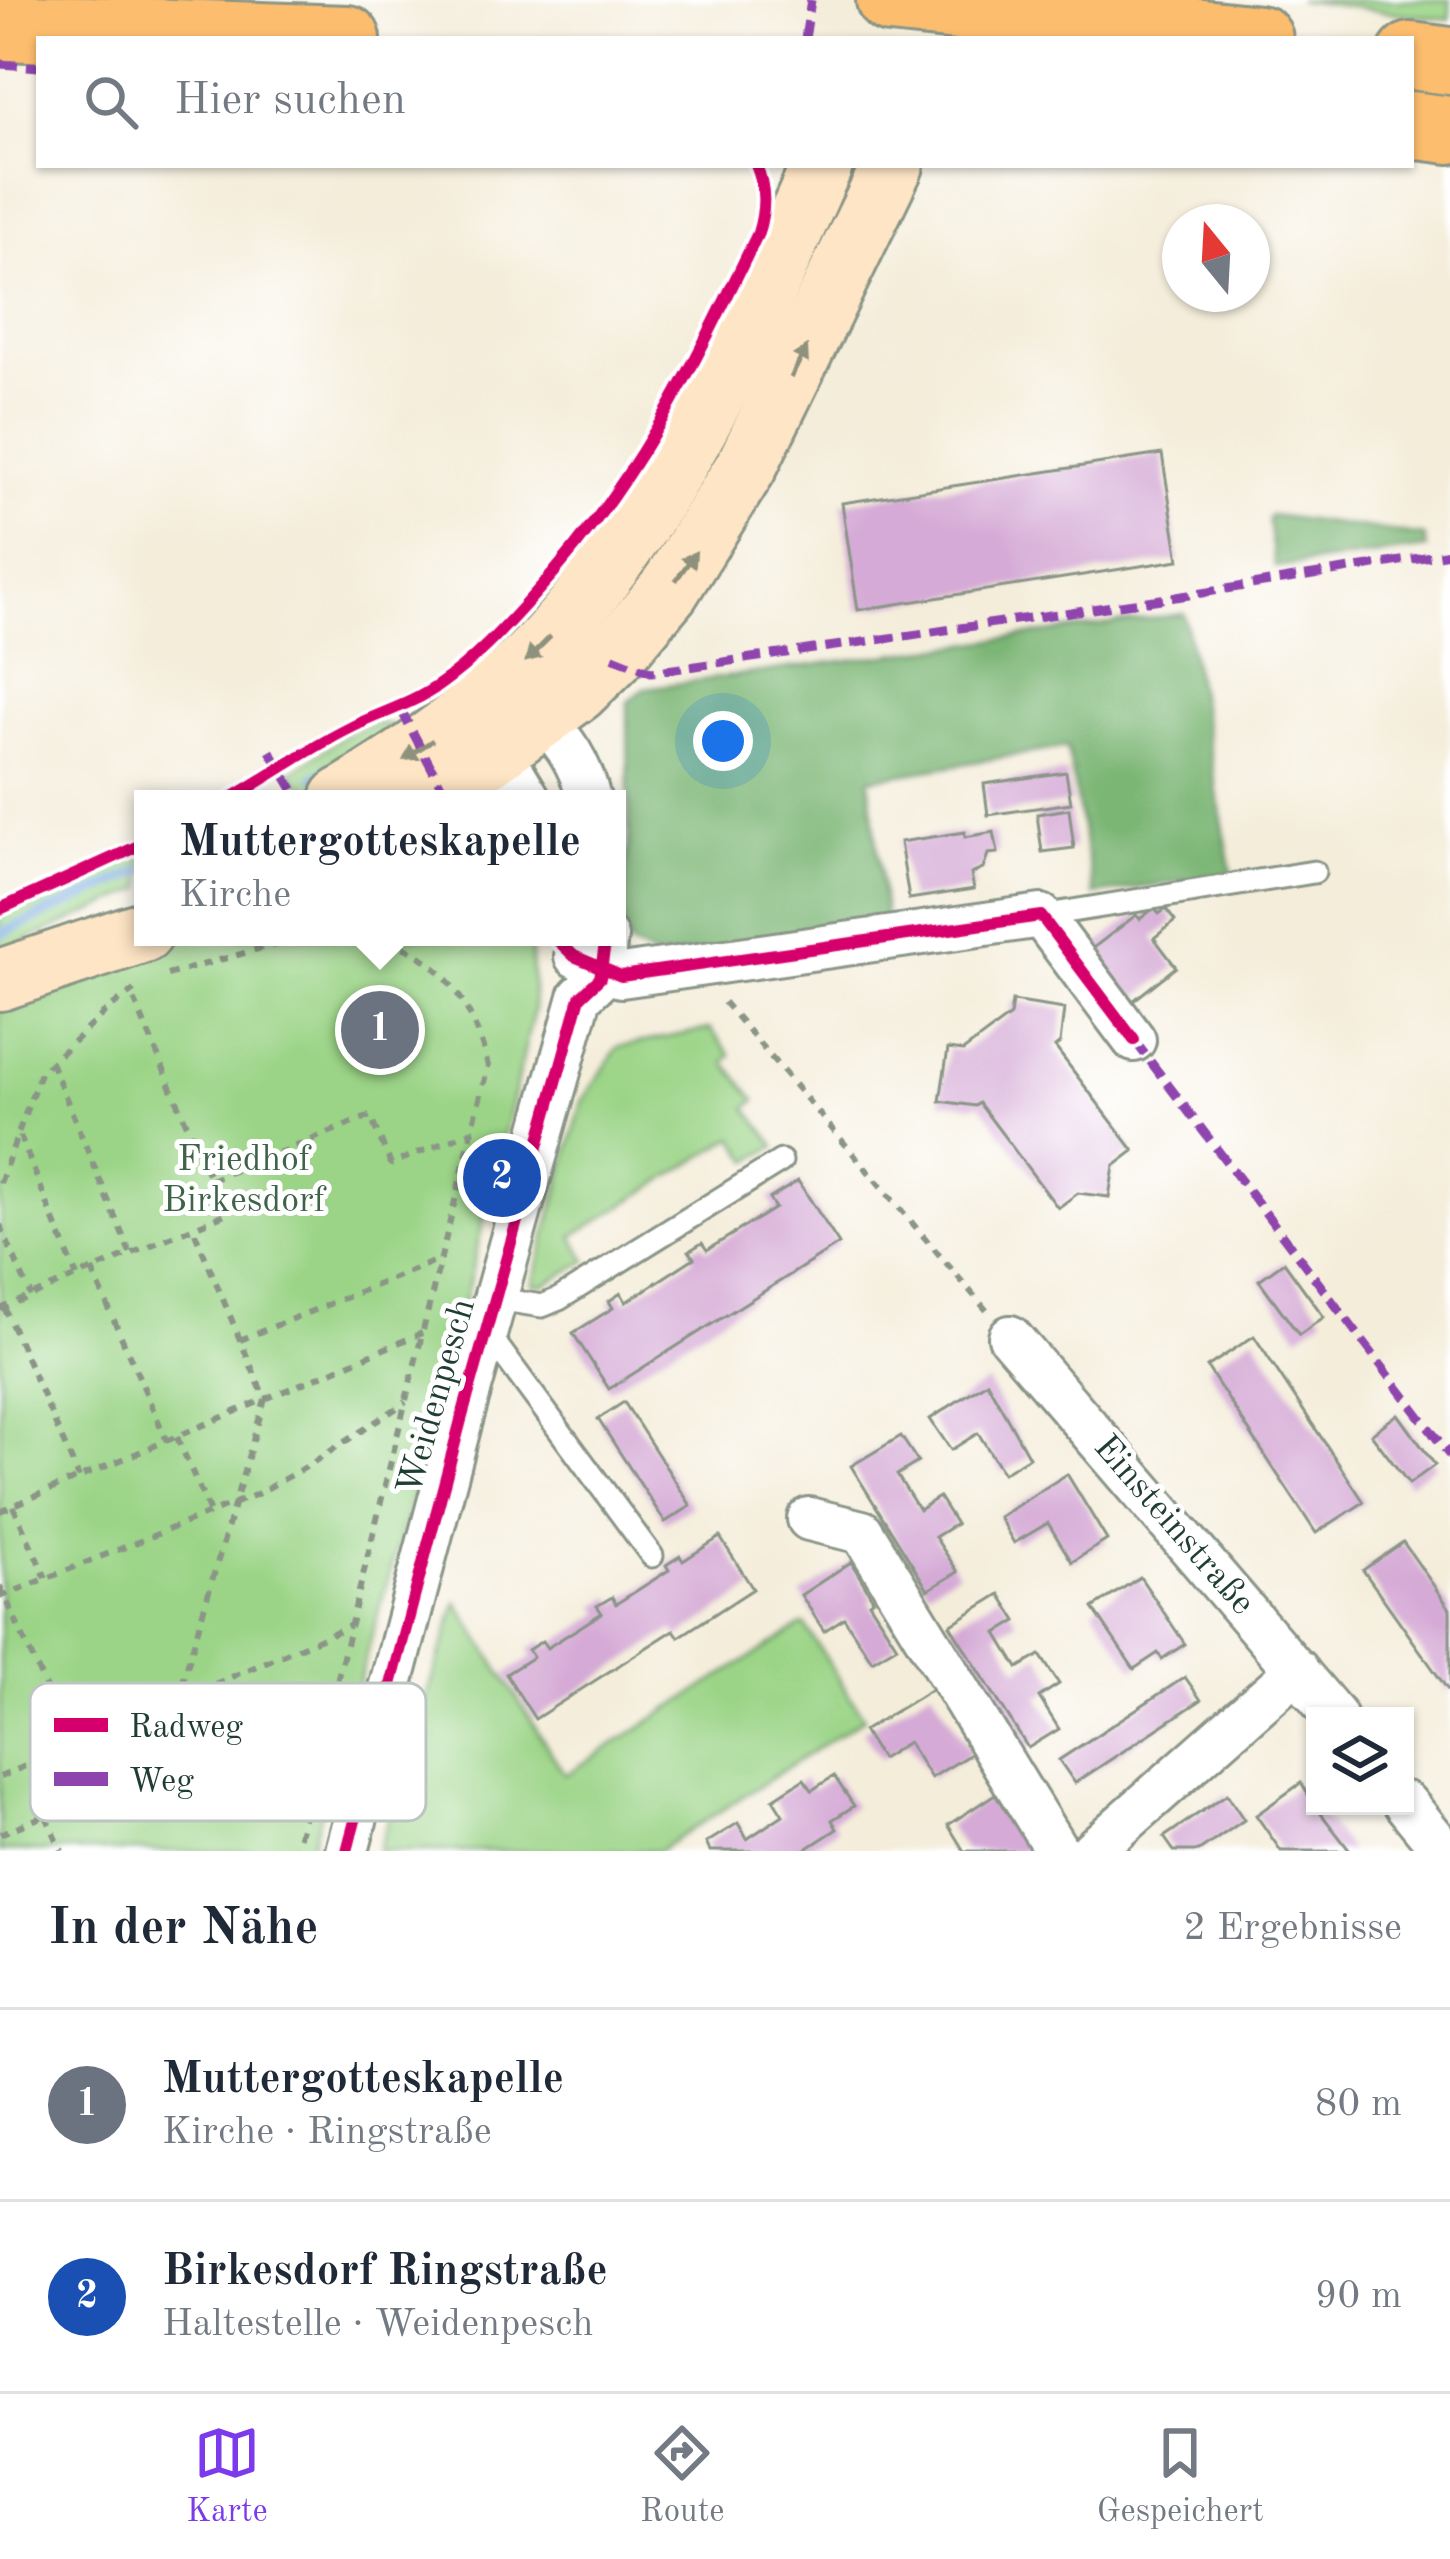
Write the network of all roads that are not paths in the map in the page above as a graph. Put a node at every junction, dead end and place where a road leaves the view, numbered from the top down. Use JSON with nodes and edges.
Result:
{"nodes":[{"id":1,"x":890,"y":0,"type":"edge"},
{"id":2,"x":900,"y":0,"type":"edge"},
{"id":3,"x":1153,"y":15,"type":"edge"},
{"id":4,"x":972,"y":16,"type":"edge"},
{"id":5,"x":0,"y":27,"type":"edge"},
{"id":6,"x":260,"y":36,"type":"edge"},
{"id":7,"x":882,"y":36,"type":"edge"},
{"id":8,"x":1246,"y":36,"type":"edge"},
{"id":9,"x":1414,"y":56,"type":"edge"},
{"id":10,"x":1450,"y":61,"type":"edge"},
{"id":11,"x":1414,"y":124,"type":"edge"},
{"id":12,"x":1450,"y":130,"type":"edge"},
{"id":13,"x":892,"y":168,"type":"edge"},
{"id":14,"x":808,"y":175,"type":"edge"},
{"id":15,"x":516,"y":741,"type":"edge"},
{"id":16,"x":356,"y":790,"type":"edge"},
{"id":17,"x":443,"y":790,"type":"edge"},
{"id":18,"x":586,"y":790,"type":"edge"},
{"id":19,"x":1314,"y":872,"type":"dead end"},
{"id":20,"x":134,"y":912,"type":"edge"},
{"id":21,"x":1041,"y":916,"type":"junction"},
{"id":22,"x":587,"y":959,"type":"edge"},
{"id":23,"x":19,"y":972,"type":"edge"},
{"id":24,"x":143,"y":972,"type":"edge"},
{"id":25,"x":1134,"y":1040,"type":"dead end"},
{"id":26,"x":781,"y":1161,"type":"dead end"},
{"id":27,"x":492,"y":1316,"type":"junction"},
{"id":28,"x":1010,"y":1337,"type":"road end"},
{"id":29,"x":808,"y":1519,"type":"dead end"},
{"id":30,"x":652,"y":1556,"type":"dead end"},
{"id":31,"x":1297,"y":1670,"type":"junction"},
{"id":32,"x":393,"y":1683,"type":"edge"},
{"id":33,"x":1327,"y":1707,"type":"edge"},
{"id":34,"x":1414,"y":1814,"type":"edge"},
{"id":35,"x":355,"y":1821,"type":"edge"},
{"id":36,"x":1134,"y":1837,"type":"edge"},
{"id":37,"x":347,"y":1851,"type":"edge"},
{"id":38,"x":1057,"y":1851,"type":"edge"},
{"id":39,"x":1092,"y":1851,"type":"edge"},
{"id":40,"x":1444,"y":1851,"type":"edge"}],
"edges":[{"from":1,"to":2,"type":"main road"},
{"from":2,"to":4,"type":"main road"},
{"from":2,"to":7,"type":"main road"},
{"from":3,"to":4,"type":"main road"},
{"from":3,"to":8,"type":"main road"},
{"from":5,"to":6,"type":"main road"},
{"from":9,"to":10,"type":"main road"},
{"from":11,"to":12,"type":"main road"},
{"from":15,"to":13,"type":"main road","one_way":true},
{"from":14,"to":15,"type":"main road","one_way":true},
{"from":15,"to":16,"type":"main road","one_way":true},
{"from":15,"to":17,"type":"main road"},
{"from":15,"to":18,"type":"street"},
{"from":19,"to":21,"type":"lane"},
{"from":20,"to":23,"type":"main road"},
{"from":21,"to":22,"type":"street","name":"Weidenpesch"},
{"from":21,"to":25,"type":"street"},
{"from":22,"to":27,"type":"street","name":"Weidenpesch"},
{"from":23,"to":24,"type":"main road"},
{"from":26,"to":27,"type":"lane"},
{"from":27,"to":30,"type":"lane"},
{"from":27,"to":32,"type":"street","name":"Weidenpesch"},
{"from":28,"to":31,"type":"street","name":"Einsteinstraße"},
{"from":29,"to":38,"type":"street"},
{"from":31,"to":33,"type":"street","name":"Einsteinstraße"},
{"from":31,"to":36,"type":"street"},
{"from":34,"to":40,"type":"street"},
{"from":35,"to":37,"type":"street","name":"Weidenpesch"},
{"from":36,"to":39,"type":"street"}]}
